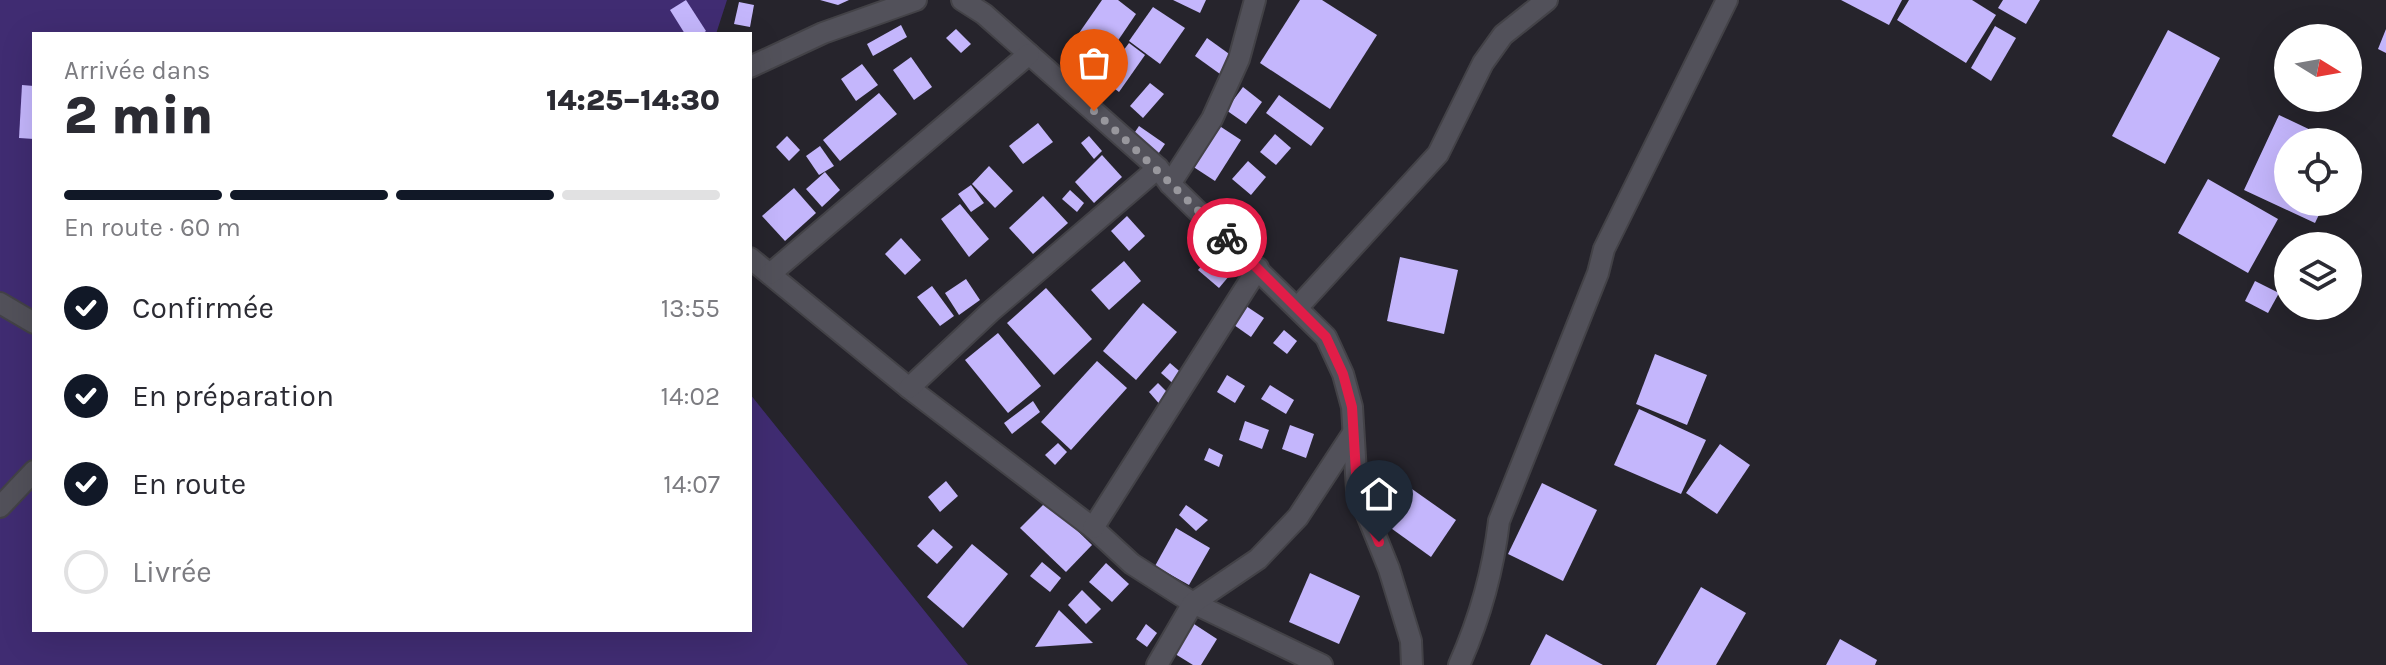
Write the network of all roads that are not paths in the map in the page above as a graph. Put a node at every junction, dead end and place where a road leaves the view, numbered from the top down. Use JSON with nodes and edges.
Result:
{"nodes":[{"id":1,"x":916,"y":0,"type":"edge"},
{"id":2,"x":962,"y":0,"type":"edge"},
{"id":3,"x":1255,"y":0,"type":"edge"},
{"id":4,"x":1547,"y":0,"type":"edge"},
{"id":5,"x":1727,"y":0,"type":"edge"},
{"id":6,"x":1029,"y":54,"type":"junction"},
{"id":7,"x":752,"y":66,"type":"edge"},
{"id":8,"x":1164,"y":176,"type":"junction"},
{"id":9,"x":752,"y":260,"type":"edge"},
{"id":10,"x":1258,"y":268,"type":"junction"},
{"id":11,"x":770,"y":274,"type":"junction"},
{"id":12,"x":0,"y":303,"type":"edge"},
{"id":13,"x":1297,"y":308,"type":"junction"},
{"id":14,"x":32,"y":322,"type":"edge"},
{"id":15,"x":909,"y":388,"type":"junction"},
{"id":16,"x":1353,"y":433,"type":"junction"},
{"id":17,"x":32,"y":473,"type":"edge"},
{"id":18,"x":0,"y":507,"type":"edge"},
{"id":19,"x":1093,"y":528,"type":"junction"},
{"id":20,"x":1193,"y":603,"type":"junction"},
{"id":21,"x":1157,"y":665,"type":"edge"},
{"id":22,"x":1322,"y":665,"type":"edge"},
{"id":23,"x":1412,"y":665,"type":"edge"},
{"id":24,"x":1459,"y":665,"type":"edge"}],
"edges":[{"from":1,"to":7,"type":"street"},
{"from":2,"to":6,"type":"street"},
{"from":3,"to":8,"type":"street"},
{"from":4,"to":13,"type":"street"},
{"from":5,"to":24,"type":"street"},
{"from":6,"to":8,"type":"street"},
{"from":6,"to":11,"type":"street"},
{"from":8,"to":10,"type":"street"},
{"from":8,"to":15,"type":"street"},
{"from":9,"to":11,"type":"street"},
{"from":10,"to":13,"type":"street"},
{"from":10,"to":19,"type":"street"},
{"from":11,"to":15,"type":"street"},
{"from":12,"to":14,"type":"street"},
{"from":13,"to":16,"type":"street"},
{"from":15,"to":19,"type":"street"},
{"from":16,"to":20,"type":"street"},
{"from":16,"to":23,"type":"street"},
{"from":17,"to":18,"type":"street"},
{"from":19,"to":20,"type":"street"},
{"from":20,"to":21,"type":"street"},
{"from":20,"to":22,"type":"street"}]}
